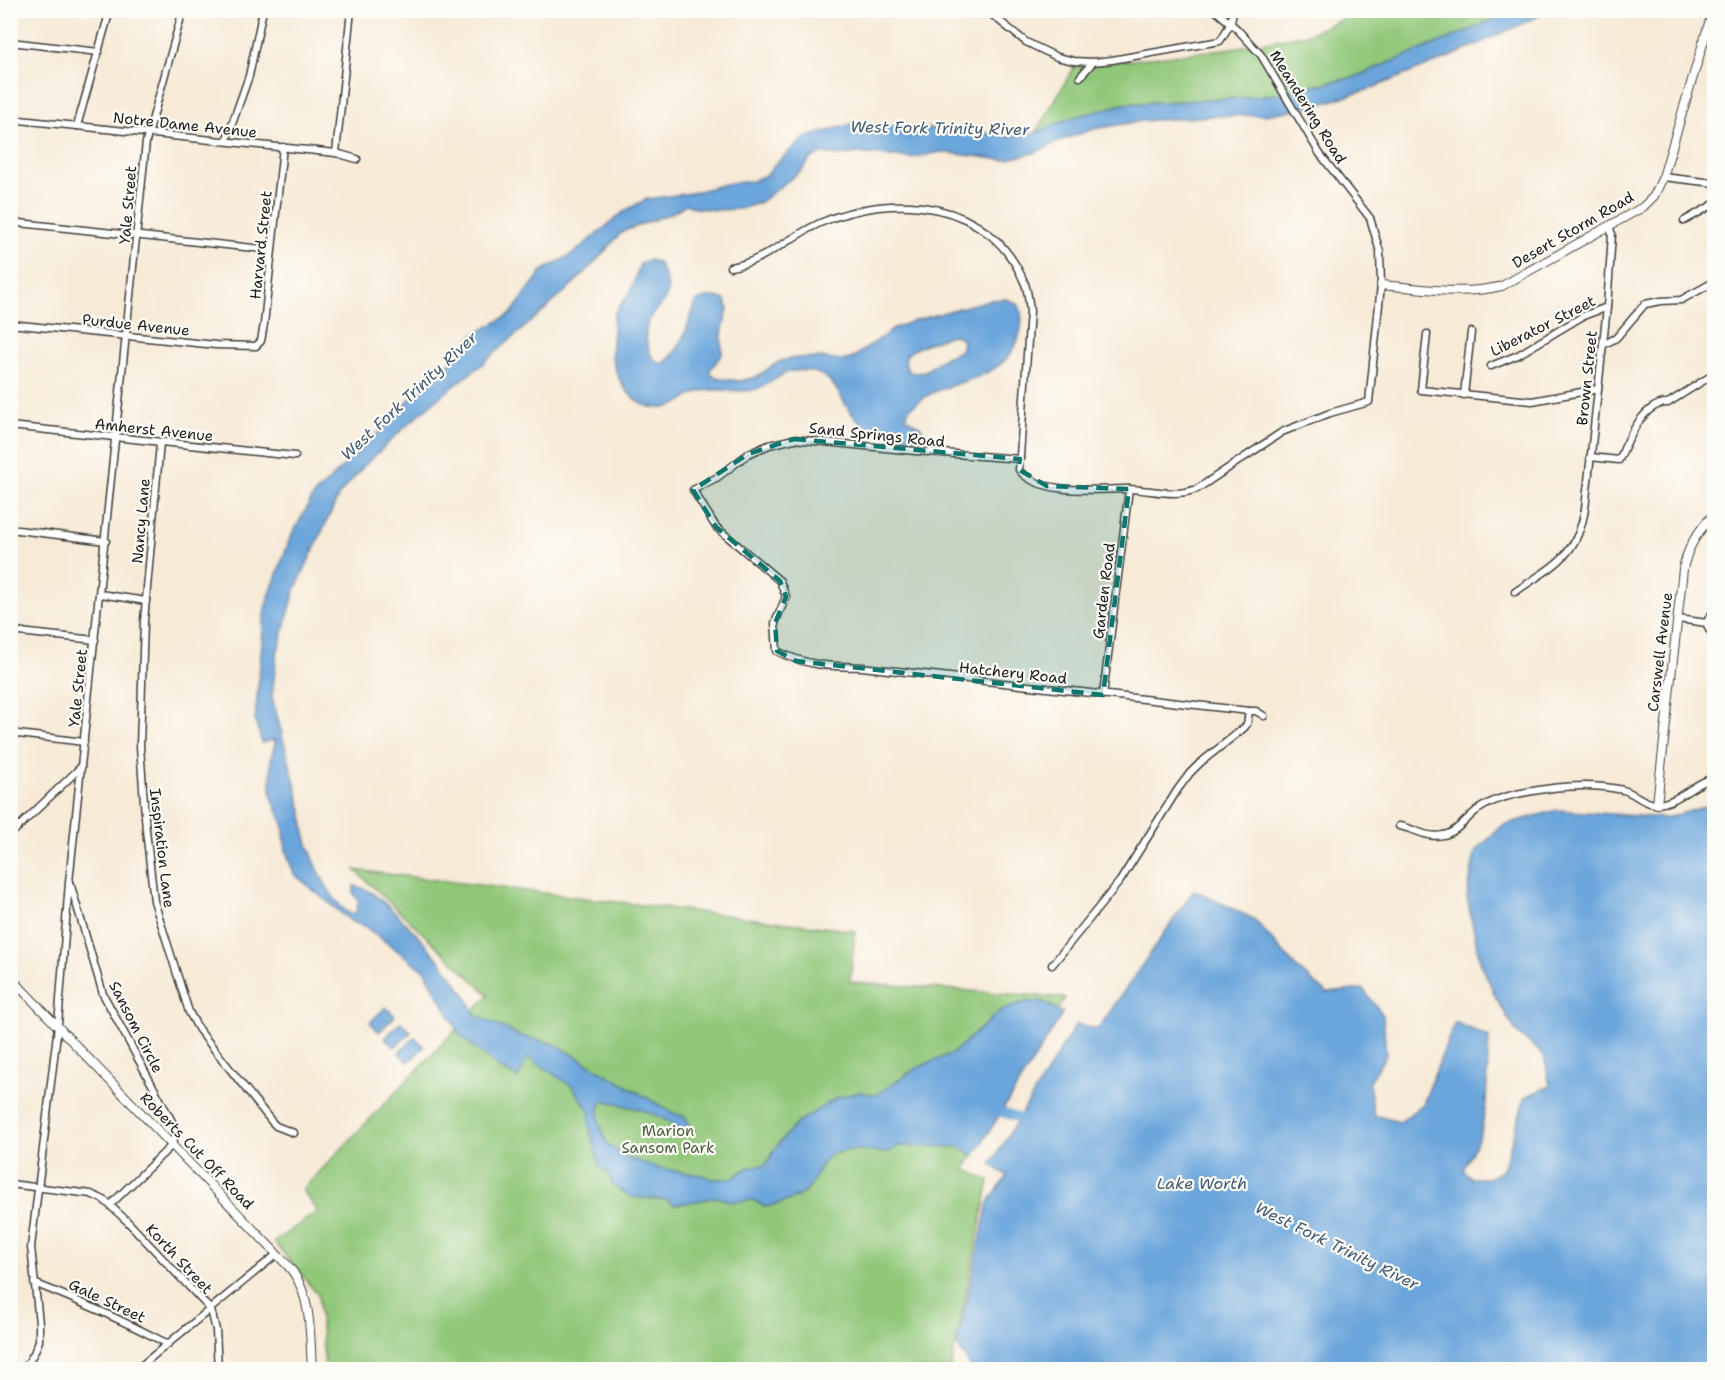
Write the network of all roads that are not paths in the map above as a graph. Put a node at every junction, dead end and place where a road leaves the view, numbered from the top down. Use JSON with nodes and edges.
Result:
{"nodes":[{"id":1,"x":110,"y":10,"type":"edge"},
{"id":2,"x":183,"y":10,"type":"edge"},
{"id":3,"x":263,"y":10,"type":"edge"},
{"id":4,"x":351,"y":10,"type":"edge"},
{"id":5,"x":986,"y":10,"type":"edge"},
{"id":6,"x":1215,"y":10,"type":"edge"},
{"id":7,"x":1233,"y":10,"type":"edge"},
{"id":8,"x":1713,"y":10,"type":"edge"},
{"id":9,"x":1232,"y":23,"type":"junction"},
{"id":10,"x":10,"y":42,"type":"edge"},
{"id":11,"x":99,"y":52,"type":"junction"},
{"id":12,"x":1093,"y":62,"type":"junction"},
{"id":13,"x":1080,"y":77,"type":"dead end"},
{"id":14,"x":10,"y":119,"type":"edge"},
{"id":15,"x":77,"y":126,"type":"junction"},
{"id":16,"x":147,"y":133,"type":"junction"},
{"id":17,"x":226,"y":141,"type":"junction"},
{"id":18,"x":284,"y":147,"type":"junction"},
{"id":19,"x":336,"y":153,"type":"junction"},
{"id":20,"x":357,"y":159,"type":"dead end"},
{"id":21,"x":1663,"y":177,"type":"junction"},
{"id":22,"x":1714,"y":183,"type":"edge"},
{"id":23,"x":1714,"y":204,"type":"edge"},
{"id":24,"x":1684,"y":221,"type":"dead end"},
{"id":25,"x":10,"y":222,"type":"edge"},
{"id":26,"x":1609,"y":227,"type":"junction"},
{"id":27,"x":137,"y":235,"type":"junction"},
{"id":28,"x":272,"y":250,"type":"junction"},
{"id":29,"x":730,"y":267,"type":"dead end"},
{"id":30,"x":1714,"y":282,"type":"edge"},
{"id":31,"x":1381,"y":285,"type":"junction"},
{"id":32,"x":1607,"y":307,"type":"junction"},
{"id":33,"x":10,"y":324,"type":"edge"},
{"id":34,"x":1471,"y":332,"type":"dead end"},
{"id":35,"x":1426,"y":334,"type":"dead end"},
{"id":36,"x":126,"y":336,"type":"junction"},
{"id":37,"x":259,"y":344,"type":"joint"},
{"id":38,"x":1603,"y":345,"type":"junction"},
{"id":39,"x":1491,"y":366,"type":"dead end"},
{"id":40,"x":1714,"y":374,"type":"edge"},
{"id":41,"x":1598,"y":389,"type":"junction"},
{"id":42,"x":1464,"y":395,"type":"junction"},
{"id":43,"x":10,"y":426,"type":"edge"},
{"id":44,"x":116,"y":438,"type":"junction"},
{"id":45,"x":160,"y":443,"type":"junction"},
{"id":46,"x":295,"y":456,"type":"dead end"},
{"id":47,"x":1590,"y":458,"type":"junction"},
{"id":48,"x":1020,"y":459,"type":"junction"},
{"id":49,"x":1129,"y":489,"type":"junction"},
{"id":50,"x":1714,"y":514,"type":"edge"},
{"id":51,"x":10,"y":529,"type":"edge"},
{"id":52,"x":106,"y":541,"type":"junction"},
{"id":53,"x":1515,"y":592,"type":"dead end"},
{"id":54,"x":100,"y":594,"type":"junction"},
{"id":55,"x":146,"y":601,"type":"junction"},
{"id":56,"x":1714,"y":613,"type":"edge"},
{"id":57,"x":1678,"y":619,"type":"junction"},
{"id":58,"x":1707,"y":623,"type":"junction"},
{"id":59,"x":10,"y":631,"type":"edge"},
{"id":60,"x":1714,"y":634,"type":"edge"},
{"id":61,"x":95,"y":640,"type":"junction"},
{"id":62,"x":777,"y":651,"type":"joint"},
{"id":63,"x":1104,"y":695,"type":"junction"},
{"id":64,"x":1250,"y":711,"type":"junction"},
{"id":65,"x":1264,"y":716,"type":"dead end"},
{"id":66,"x":10,"y":733,"type":"edge"},
{"id":67,"x":84,"y":742,"type":"junction"},
{"id":68,"x":81,"y":766,"type":"junction"},
{"id":69,"x":1714,"y":778,"type":"edge"},
{"id":70,"x":1657,"y":804,"type":"junction"},
{"id":71,"x":1399,"y":826,"type":"dead end"},
{"id":72,"x":10,"y":835,"type":"edge"},
{"id":73,"x":69,"y":882,"type":"junction"},
{"id":74,"x":1052,"y":965,"type":"dead end"},
{"id":75,"x":10,"y":977,"type":"edge"},
{"id":76,"x":58,"y":1025,"type":"junction"},
{"id":77,"x":294,"y":1133,"type":"dead end"},
{"id":78,"x":172,"y":1145,"type":"junction"},
{"id":79,"x":10,"y":1184,"type":"edge"},
{"id":80,"x":37,"y":1187,"type":"junction"},
{"id":81,"x":111,"y":1206,"type":"junction"},
{"id":82,"x":277,"y":1254,"type":"junction"},
{"id":83,"x":34,"y":1283,"type":"junction"},
{"id":84,"x":211,"y":1310,"type":"junction"},
{"id":85,"x":168,"y":1344,"type":"junction"},
{"id":86,"x":24,"y":1370,"type":"edge"},
{"id":87,"x":136,"y":1370,"type":"edge"},
{"id":88,"x":218,"y":1370,"type":"edge"},
{"id":89,"x":312,"y":1370,"type":"edge"}],
"edges":[{"from":1,"to":11,"type":"street"},
{"from":2,"to":16,"type":"street","name":"Yale Street"},
{"from":3,"to":17,"type":"street"},
{"from":4,"to":19,"type":"street"},
{"from":5,"to":12,"type":"street"},
{"from":6,"to":9,"type":"street","name":"Meandering Road"},
{"from":7,"to":9,"type":"street"},
{"from":8,"to":21,"type":"street","name":"Desert Storm Road"},
{"from":9,"to":12,"type":"street"},
{"from":9,"to":31,"type":"street","name":"Meandering Road"},
{"from":10,"to":11,"type":"street"},
{"from":11,"to":15,"type":"street"},
{"from":12,"to":13,"type":"street"},
{"from":14,"to":15,"type":"street","name":"Notre Dame Avenue"},
{"from":15,"to":16,"type":"street","name":"Notre Dame Avenue"},
{"from":16,"to":17,"type":"street","name":"Notre Dame Avenue"},
{"from":16,"to":27,"type":"street","name":"Yale Street"},
{"from":17,"to":18,"type":"street","name":"Notre Dame Avenue"},
{"from":18,"to":19,"type":"street","name":"Notre Dame Avenue"},
{"from":18,"to":28,"type":"street","name":"Harvard Street"},
{"from":19,"to":20,"type":"street","name":"Notre Dame Avenue"},
{"from":21,"to":22,"type":"street"},
{"from":21,"to":26,"type":"street","name":"Desert Storm Road"},
{"from":23,"to":24,"type":"street"},
{"from":25,"to":27,"type":"street"},
{"from":26,"to":31,"type":"street","name":"Desert Storm Road"},
{"from":26,"to":32,"type":"street","name":"Brown Street"},
{"from":27,"to":28,"type":"street"},
{"from":27,"to":36,"type":"street","name":"Yale Street"},
{"from":28,"to":37,"type":"street","name":"Harvard Street"},
{"from":29,"to":48,"type":"street"},
{"from":30,"to":38,"type":"street"},
{"from":31,"to":49,"type":"street","name":"Meandering Road"},
{"from":32,"to":38,"type":"street","name":"Brown Street"},
{"from":32,"to":39,"type":"street","name":"Liberator Street"},
{"from":33,"to":36,"type":"street","name":"Purdue Avenue"},
{"from":34,"to":42,"type":"street"},
{"from":35,"to":42,"type":"street"},
{"from":36,"to":37,"type":"street","name":"Purdue Avenue"},
{"from":36,"to":44,"type":"street","name":"Yale Street"},
{"from":38,"to":41,"type":"street","name":"Brown Street"},
{"from":40,"to":47,"type":"street"},
{"from":41,"to":42,"type":"street"},
{"from":41,"to":47,"type":"street","name":"Brown Street"},
{"from":43,"to":44,"type":"street","name":"Amherst Avenue"},
{"from":44,"to":45,"type":"street","name":"Amherst Avenue"},
{"from":44,"to":52,"type":"street","name":"Yale Street"},
{"from":45,"to":46,"type":"street","name":"Amherst Avenue"},
{"from":45,"to":55,"type":"street","name":"Nancy Lane"},
{"from":47,"to":53,"type":"street","name":"Brown Street"},
{"from":48,"to":49,"type":"street"},
{"from":48,"to":62,"type":"street","name":"Sand Springs Road"},
{"from":49,"to":63,"type":"street","name":"Garden Road"},
{"from":50,"to":57,"type":"street","name":"Carswell Avenue"},
{"from":51,"to":52,"type":"street"},
{"from":52,"to":54,"type":"street","name":"Yale Street"},
{"from":54,"to":55,"type":"street"},
{"from":54,"to":61,"type":"street","name":"Yale Street"},
{"from":55,"to":77,"type":"street","name":"Inspiration Lane"},
{"from":56,"to":58,"type":"street"},
{"from":57,"to":58,"type":"street"},
{"from":57,"to":70,"type":"street","name":"Carswell Avenue"},
{"from":58,"to":60,"type":"street"},
{"from":59,"to":61,"type":"street"},
{"from":61,"to":67,"type":"street","name":"Yale Street"},
{"from":62,"to":63,"type":"street","name":"Hatchery Road"},
{"from":63,"to":64,"type":"street","name":"Hatchery Road"},
{"from":64,"to":65,"type":"street","name":"Hatchery Road"},
{"from":64,"to":74,"type":"street"},
{"from":66,"to":67,"type":"street"},
{"from":67,"to":68,"type":"street","name":"Yale Street"},
{"from":68,"to":72,"type":"street"},
{"from":68,"to":73,"type":"street","name":"Yale Street"},
{"from":69,"to":70,"type":"street"},
{"from":70,"to":71,"type":"street"},
{"from":73,"to":76,"type":"street","name":"Yale Street"},
{"from":73,"to":78,"type":"street","name":"Sansom Circle"},
{"from":75,"to":76,"type":"street","name":"Roberts Cut Off Road"},
{"from":76,"to":78,"type":"street","name":"Roberts Cut Off Road"},
{"from":76,"to":80,"type":"street","name":"Yale Street"},
{"from":78,"to":81,"type":"street"},
{"from":78,"to":82,"type":"street","name":"Roberts Cut Off Road"},
{"from":79,"to":80,"type":"street"},
{"from":80,"to":81,"type":"street"},
{"from":80,"to":83,"type":"street","name":"Yale Street"},
{"from":81,"to":84,"type":"street","name":"Korth Street"},
{"from":82,"to":84,"type":"street"},
{"from":82,"to":89,"type":"street","name":"Roberts Cut Off Road"},
{"from":83,"to":85,"type":"street","name":"Gale Street"},
{"from":83,"to":86,"type":"street","name":"Yale Street"},
{"from":84,"to":85,"type":"street"},
{"from":84,"to":88,"type":"street","name":"Korth Street"},
{"from":85,"to":87,"type":"street"}]}
